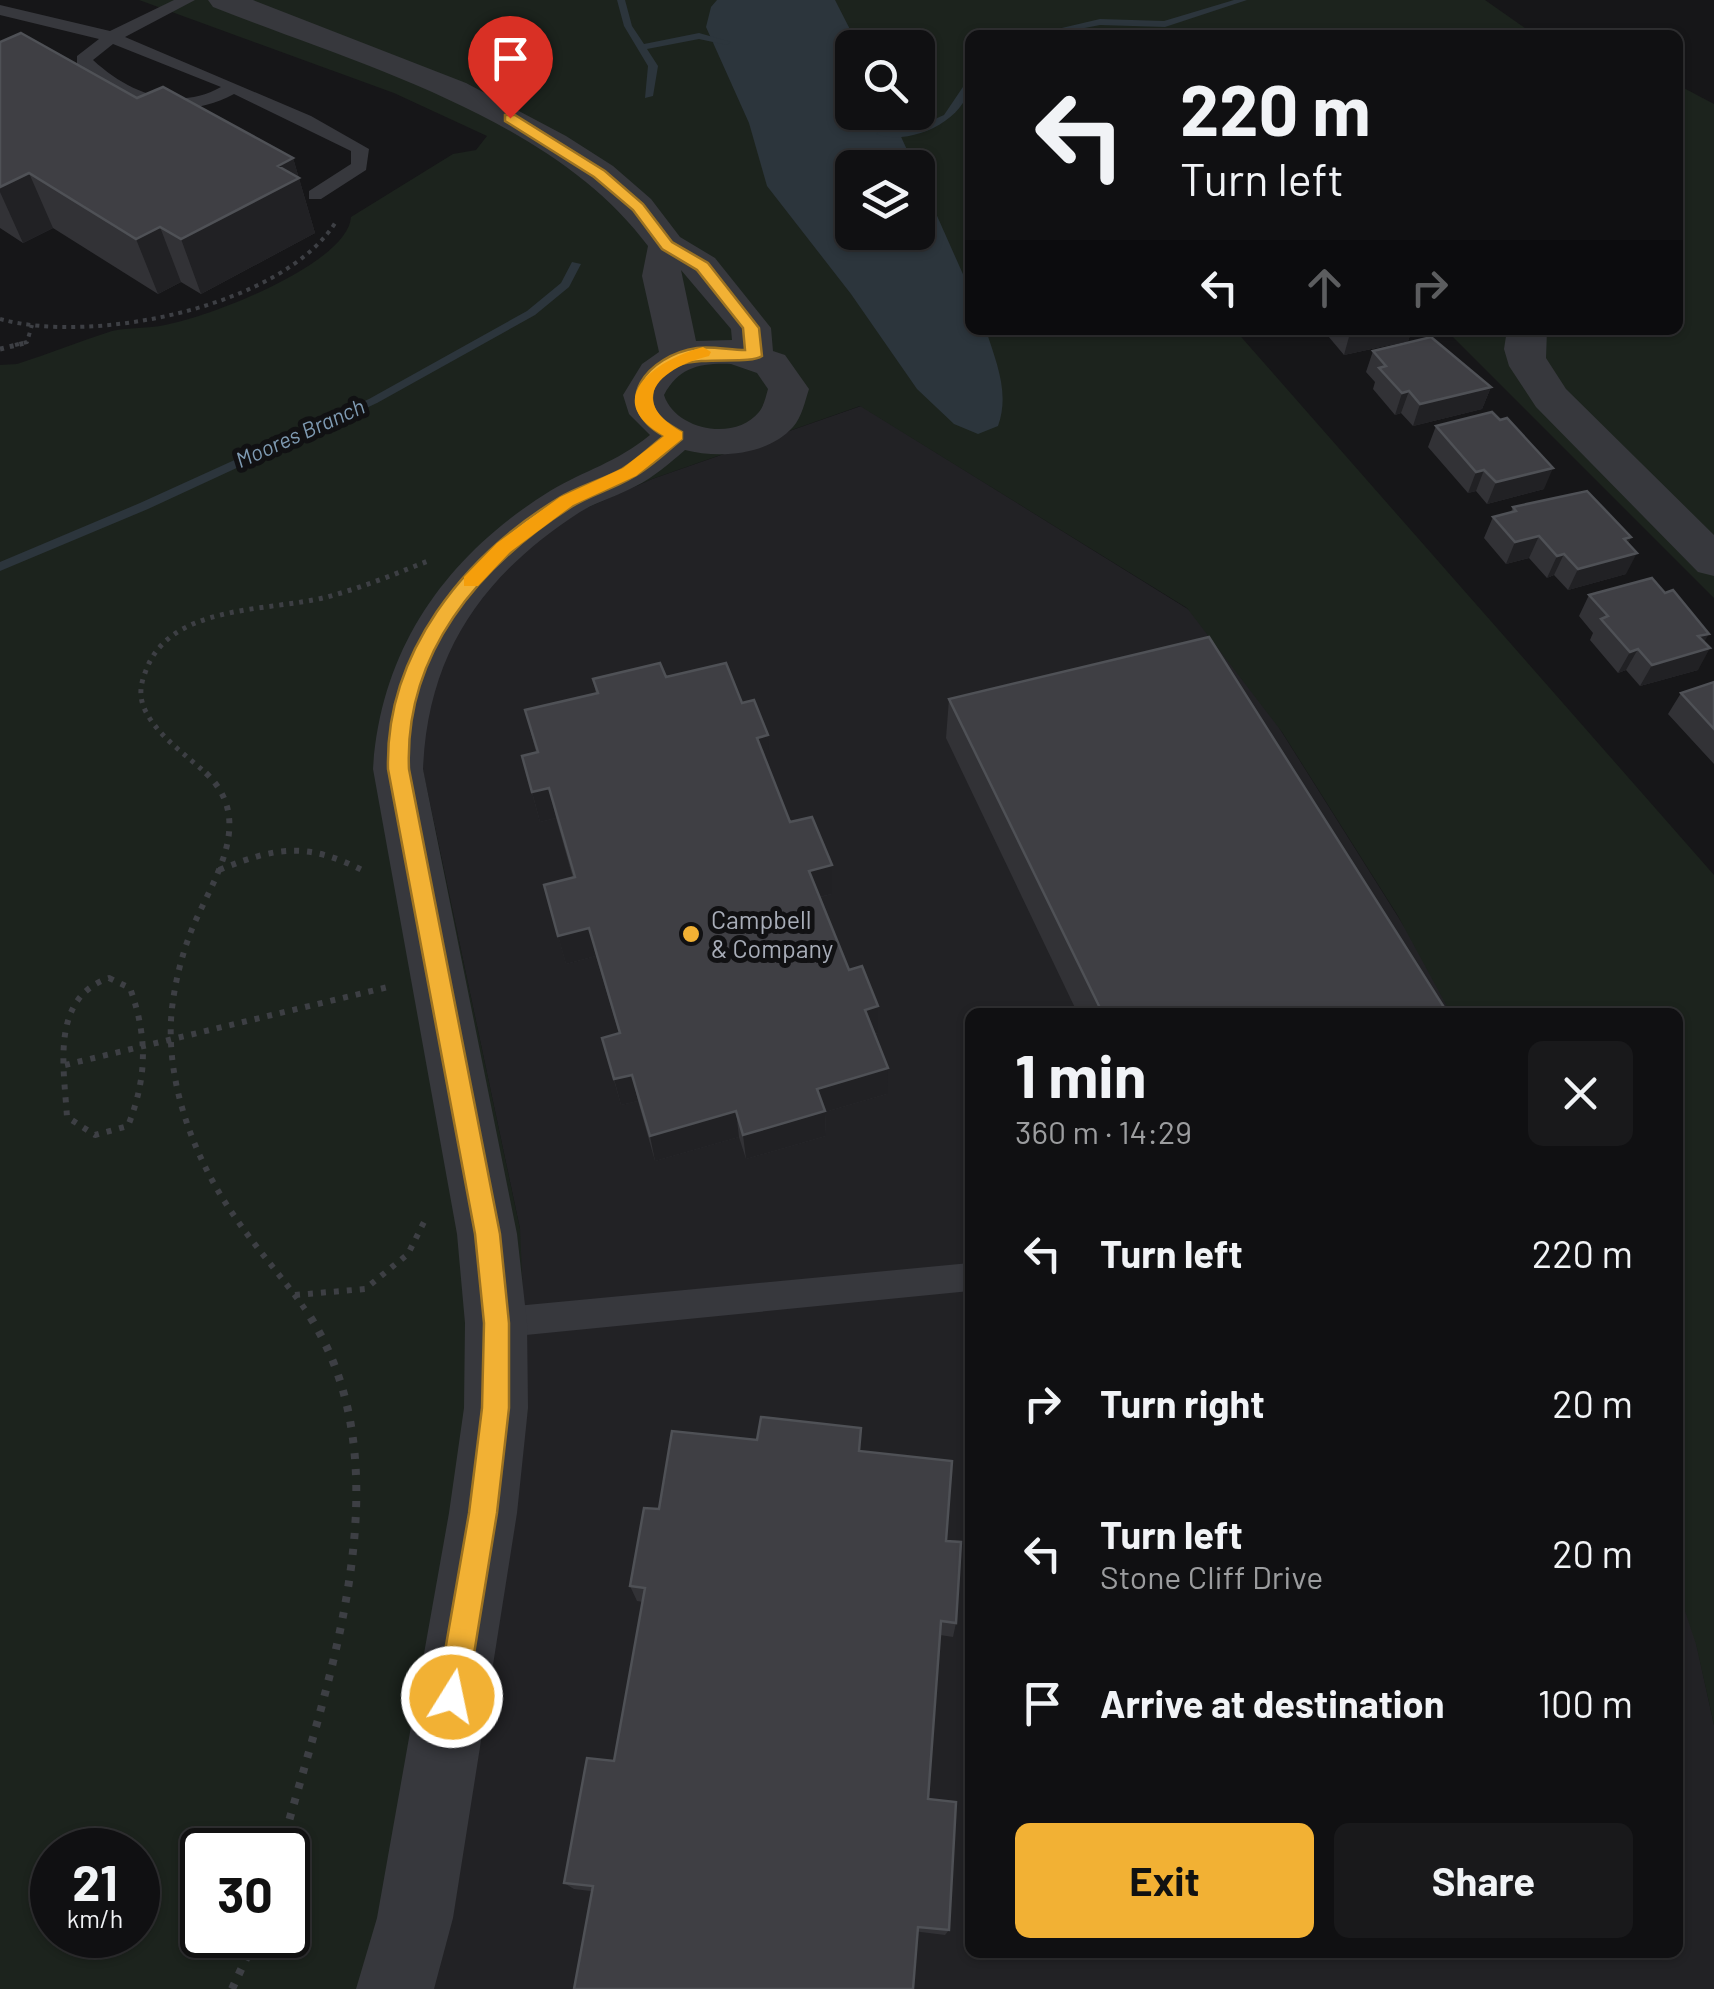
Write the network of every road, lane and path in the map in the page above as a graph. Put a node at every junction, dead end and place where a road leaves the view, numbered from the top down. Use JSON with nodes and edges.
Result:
{"nodes":[{"id":1,"x":187,"y":0,"type":"edge"},
{"id":2,"x":224,"y":0,"type":"edge"},
{"id":3,"x":0,"y":10,"type":"edge"},
{"id":4,"x":111,"y":37,"type":"junction"},
{"id":5,"x":234,"y":87,"type":"junction"},
{"id":6,"x":315,"y":196,"type":"joint"},
{"id":7,"x":667,"y":246,"type":"junction"},
{"id":8,"x":0,"y":320,"type":"edge"},
{"id":9,"x":9,"y":323,"type":"junction"},
{"id":10,"x":32,"y":325,"type":"junction"},
{"id":11,"x":0,"y":329,"type":"edge"},
{"id":12,"x":1525,"y":335,"type":"edge"},
{"id":13,"x":0,"y":349,"type":"edge"},
{"id":14,"x":754,"y":356,"type":"junction"},
{"id":15,"x":680,"y":358,"type":"junction"},
{"id":16,"x":676,"y":436,"type":"junction"},
{"id":17,"x":438,"y":558,"type":"dead end"},
{"id":18,"x":1714,"y":560,"type":"edge"},
{"id":19,"x":219,"y":870,"type":"junction"},
{"id":20,"x":367,"y":872,"type":"dead end"},
{"id":21,"x":388,"y":987,"type":"dead end"},
{"id":22,"x":171,"y":1040,"type":"junction"},
{"id":23,"x":148,"y":1045,"type":"junction"},
{"id":24,"x":65,"y":1065,"type":"junction"},
{"id":25,"x":428,"y":1214,"type":"dead end"},
{"id":26,"x":965,"y":1276,"type":"edge"},
{"id":27,"x":294,"y":1295,"type":"junction"},
{"id":28,"x":496,"y":1323,"type":"junction"},
{"id":29,"x":287,"y":1828,"type":"edge"},
{"id":30,"x":247,"y":1958,"type":"edge"},
{"id":31,"x":232,"y":1989,"type":"edge"},
{"id":32,"x":395,"y":1989,"type":"edge"}],
"edges":[{"from":1,"to":4,"type":"lane"},
{"from":2,"to":7,"type":"street"},
{"from":3,"to":4,"type":"lane"},
{"from":4,"to":5,"type":"lane"},
{"from":4,"to":5,"type":"lane"},
{"from":5,"to":6,"type":"lane"},
{"from":6,"to":10,"type":"path"},
{"from":7,"to":14,"type":"street"},
{"from":7,"to":15,"type":"street"},
{"from":8,"to":9,"type":"path"},
{"from":9,"to":10,"type":"path"},
{"from":9,"to":11,"type":"path"},
{"from":10,"to":13,"type":"path"},
{"from":12,"to":18,"type":"street"},
{"from":14,"to":15,"type":"street"},
{"from":14,"to":16,"type":"street"},
{"from":15,"to":16,"type":"street"},
{"from":16,"to":28,"type":"street"},
{"from":17,"to":19,"type":"path"},
{"from":19,"to":20,"type":"path"},
{"from":19,"to":22,"type":"path"},
{"from":21,"to":22,"type":"path"},
{"from":22,"to":23,"type":"path"},
{"from":22,"to":27,"type":"path"},
{"from":23,"to":24,"type":"path"},
{"from":23,"to":24,"type":"path"},
{"from":23,"to":24,"type":"path"},
{"from":25,"to":27,"type":"path"},
{"from":26,"to":28,"type":"lane"},
{"from":27,"to":29,"type":"path"},
{"from":28,"to":32,"type":"street"},
{"from":30,"to":31,"type":"path"}]}
